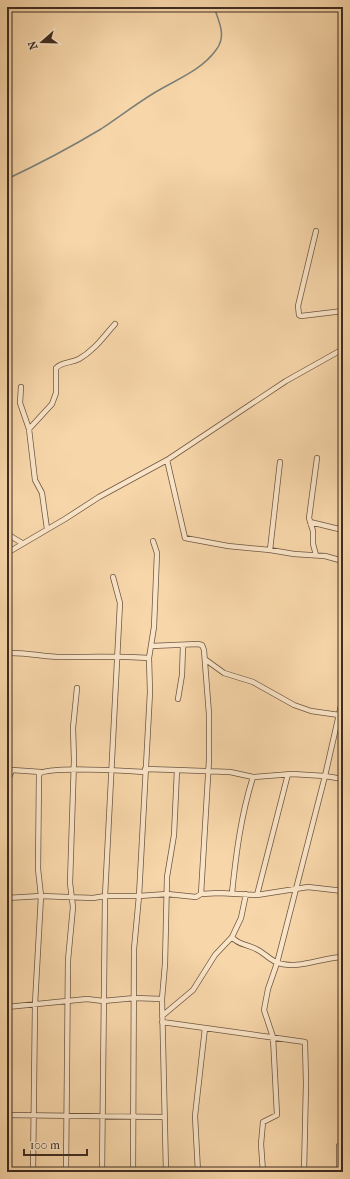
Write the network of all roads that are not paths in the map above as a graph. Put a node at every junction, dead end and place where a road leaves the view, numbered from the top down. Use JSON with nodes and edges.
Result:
{"nodes":[{"id":1,"x":316,"y":231,"type":"dead end"},
{"id":2,"x":343,"y":311,"type":"edge"},
{"id":3,"x":115,"y":324,"type":"dead end"},
{"id":4,"x":343,"y":350,"type":"edge"},
{"id":5,"x":21,"y":387,"type":"dead end"},
{"id":6,"x":28,"y":428,"type":"junction"},
{"id":7,"x":317,"y":458,"type":"dead end"},
{"id":8,"x":167,"y":460,"type":"junction"},
{"id":9,"x":280,"y":462,"type":"dead end"},
{"id":10,"x":310,"y":522,"type":"junction"},
{"id":11,"x":47,"y":529,"type":"junction"},
{"id":12,"x":343,"y":530,"type":"edge"},
{"id":13,"x":7,"y":534,"type":"edge"},
{"id":14,"x":153,"y":541,"type":"dead end"},
{"id":15,"x":22,"y":543,"type":"junction"},
{"id":16,"x":270,"y":550,"type":"junction"},
{"id":17,"x":7,"y":553,"type":"edge"},
{"id":18,"x":316,"y":555,"type":"junction"},
{"id":19,"x":343,"y":561,"type":"edge"},
{"id":20,"x":7,"y":570,"type":"edge"},
{"id":21,"x":113,"y":577,"type":"dead end"},
{"id":22,"x":7,"y":628,"type":"edge"},
{"id":23,"x":7,"y":633,"type":"edge"},
{"id":24,"x":151,"y":646,"type":"junction"},
{"id":25,"x":183,"y":646,"type":"junction"},
{"id":26,"x":8,"y":653,"type":"edge"},
{"id":27,"x":117,"y":656,"type":"junction"},
{"id":28,"x":149,"y":658,"type":"junction"},
{"id":29,"x":206,"y":660,"type":"junction"},
{"id":30,"x":77,"y":688,"type":"dead end"},
{"id":31,"x":343,"y":697,"type":"edge"},
{"id":32,"x":178,"y":698,"type":"dead end"},
{"id":33,"x":339,"y":715,"type":"junction"},
{"id":34,"x":74,"y":770,"type":"junction"},
{"id":35,"x":111,"y":770,"type":"junction"},
{"id":36,"x":177,"y":770,"type":"junction"},
{"id":37,"x":145,"y":771,"type":"junction"},
{"id":38,"x":41,"y":772,"type":"junction"},
{"id":39,"x":208,"y":772,"type":"junction"},
{"id":40,"x":288,"y":774,"type":"junction"},
{"id":41,"x":325,"y":776,"type":"junction"},
{"id":42,"x":253,"y":777,"type":"junction"},
{"id":43,"x":343,"y":779,"type":"edge"},
{"id":44,"x":7,"y":782,"type":"edge"},
{"id":45,"x":296,"y":888,"type":"junction"},
{"id":46,"x":343,"y":891,"type":"edge"},
{"id":47,"x":232,"y":893,"type":"junction"},
{"id":48,"x":167,"y":894,"type":"junction"},
{"id":49,"x":201,"y":894,"type":"junction"},
{"id":50,"x":246,"y":894,"type":"junction"},
{"id":51,"x":257,"y":895,"type":"junction"},
{"id":52,"x":41,"y":896,"type":"junction"},
{"id":53,"x":105,"y":896,"type":"junction"},
{"id":54,"x":139,"y":896,"type":"junction"},
{"id":55,"x":7,"y":898,"type":"edge"},
{"id":56,"x":72,"y":898,"type":"junction"},
{"id":57,"x":232,"y":937,"type":"junction"},
{"id":58,"x":343,"y":957,"type":"edge"},
{"id":59,"x":277,"y":963,"type":"junction"},
{"id":60,"x":135,"y":998,"type":"junction"},
{"id":61,"x":162,"y":999,"type":"junction"},
{"id":62,"x":68,"y":1002,"type":"junction"},
{"id":63,"x":103,"y":1002,"type":"junction"},
{"id":64,"x":35,"y":1004,"type":"junction"},
{"id":65,"x":7,"y":1007,"type":"edge"},
{"id":66,"x":162,"y":1016,"type":"junction"},
{"id":67,"x":162,"y":1022,"type":"junction"},
{"id":68,"x":205,"y":1028,"type":"junction"},
{"id":69,"x":274,"y":1037,"type":"junction"},
{"id":70,"x":7,"y":1115,"type":"edge"},
{"id":71,"x":34,"y":1116,"type":"junction"},
{"id":72,"x":66,"y":1116,"type":"junction"},
{"id":73,"x":102,"y":1117,"type":"junction"},
{"id":74,"x":163,"y":1117,"type":"junction"},
{"id":75,"x":134,"y":1118,"type":"junction"},
{"id":76,"x":339,"y":1146,"type":"dead end"},
{"id":77,"x":32,"y":1172,"type":"edge"},
{"id":78,"x":66,"y":1172,"type":"edge"},
{"id":79,"x":102,"y":1172,"type":"edge"},
{"id":80,"x":133,"y":1172,"type":"edge"},
{"id":81,"x":166,"y":1172,"type":"edge"},
{"id":82,"x":198,"y":1172,"type":"edge"},
{"id":83,"x":263,"y":1172,"type":"edge"},
{"id":84,"x":304,"y":1172,"type":"edge"},
{"id":85,"x":339,"y":1172,"type":"edge"}],
"edges":[{"from":1,"to":2,"type":"street"},
{"from":3,"to":6,"type":"street"},
{"from":4,"to":8,"type":"street"},
{"from":5,"to":6,"type":"street"},
{"from":6,"to":11,"type":"street"},
{"from":7,"to":10,"type":"street"},
{"from":8,"to":11,"type":"street"},
{"from":8,"to":16,"type":"street"},
{"from":9,"to":16,"type":"street"},
{"from":10,"to":12,"type":"street"},
{"from":10,"to":18,"type":"street"},
{"from":11,"to":15,"type":"street"},
{"from":13,"to":15,"type":"street"},
{"from":14,"to":24,"type":"street"},
{"from":15,"to":17,"type":"street"},
{"from":16,"to":18,"type":"street"},
{"from":18,"to":19,"type":"street"},
{"from":20,"to":22,"type":"street"},
{"from":21,"to":27,"type":"street"},
{"from":23,"to":26,"type":"street"},
{"from":24,"to":25,"type":"street"},
{"from":24,"to":28,"type":"street"},
{"from":25,"to":29,"type":"street"},
{"from":25,"to":32,"type":"street"},
{"from":26,"to":27,"type":"street"},
{"from":27,"to":28,"type":"street"},
{"from":27,"to":35,"type":"street"},
{"from":28,"to":37,"type":"street"},
{"from":29,"to":33,"type":"street"},
{"from":29,"to":39,"type":"street"},
{"from":30,"to":34,"type":"street"},
{"from":31,"to":33,"type":"street"},
{"from":33,"to":41,"type":"street"},
{"from":34,"to":35,"type":"street"},
{"from":34,"to":38,"type":"street"},
{"from":34,"to":56,"type":"street"},
{"from":35,"to":37,"type":"street"},
{"from":35,"to":53,"type":"street"},
{"from":36,"to":37,"type":"street"},
{"from":36,"to":39,"type":"street"},
{"from":36,"to":48,"type":"street"},
{"from":37,"to":54,"type":"street"},
{"from":38,"to":44,"type":"street"},
{"from":38,"to":52,"type":"street"},
{"from":39,"to":42,"type":"street"},
{"from":39,"to":49,"type":"street"},
{"from":40,"to":41,"type":"street"},
{"from":40,"to":42,"type":"street"},
{"from":40,"to":51,"type":"street"},
{"from":41,"to":43,"type":"street"},
{"from":41,"to":45,"type":"street"},
{"from":42,"to":47,"type":"street"},
{"from":45,"to":46,"type":"street"},
{"from":45,"to":51,"type":"street"},
{"from":45,"to":59,"type":"street"},
{"from":47,"to":49,"type":"street"},
{"from":47,"to":50,"type":"street"},
{"from":48,"to":49,"type":"street"},
{"from":48,"to":54,"type":"street"},
{"from":48,"to":61,"type":"street"},
{"from":50,"to":51,"type":"street"},
{"from":50,"to":57,"type":"street"},
{"from":52,"to":55,"type":"street"},
{"from":52,"to":56,"type":"street"},
{"from":52,"to":64,"type":"street"},
{"from":53,"to":54,"type":"street"},
{"from":53,"to":56,"type":"street"},
{"from":53,"to":63,"type":"street"},
{"from":54,"to":60,"type":"street"},
{"from":56,"to":62,"type":"street"},
{"from":57,"to":59,"type":"street"},
{"from":57,"to":66,"type":"street"},
{"from":58,"to":59,"type":"street"},
{"from":59,"to":69,"type":"street"},
{"from":60,"to":61,"type":"street"},
{"from":60,"to":63,"type":"street"},
{"from":60,"to":75,"type":"street"},
{"from":61,"to":66,"type":"street"},
{"from":62,"to":63,"type":"street"},
{"from":62,"to":64,"type":"street"},
{"from":62,"to":72,"type":"street"},
{"from":63,"to":73,"type":"street"},
{"from":64,"to":65,"type":"street"},
{"from":64,"to":71,"type":"street"},
{"from":66,"to":67,"type":"street"},
{"from":67,"to":68,"type":"street"},
{"from":67,"to":74,"type":"street"},
{"from":68,"to":69,"type":"street"},
{"from":68,"to":82,"type":"street"},
{"from":69,"to":83,"type":"street"},
{"from":69,"to":84,"type":"street"},
{"from":70,"to":71,"type":"street"},
{"from":71,"to":72,"type":"street"},
{"from":71,"to":77,"type":"street"},
{"from":72,"to":73,"type":"street"},
{"from":72,"to":78,"type":"street"},
{"from":73,"to":75,"type":"street"},
{"from":73,"to":79,"type":"street"},
{"from":74,"to":75,"type":"street"},
{"from":74,"to":81,"type":"street"},
{"from":75,"to":80,"type":"street"},
{"from":76,"to":85,"type":"street"}]}
